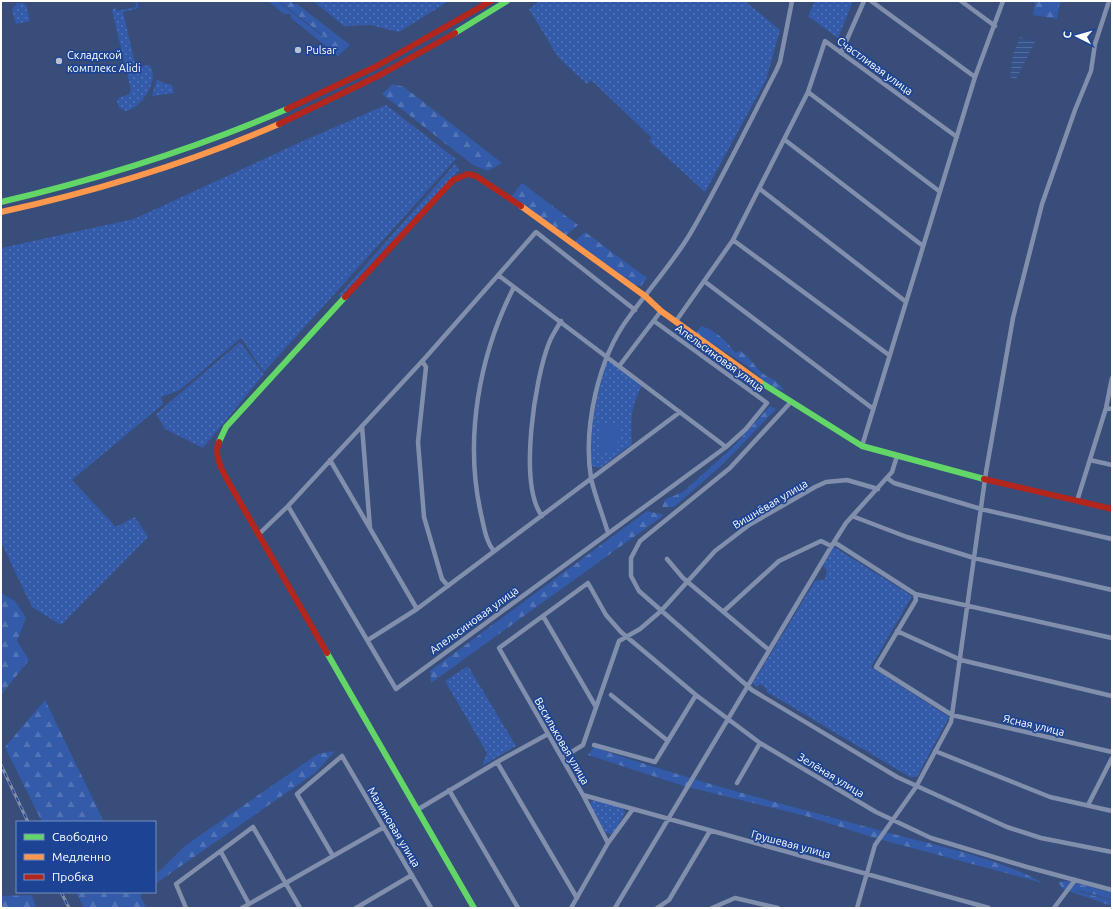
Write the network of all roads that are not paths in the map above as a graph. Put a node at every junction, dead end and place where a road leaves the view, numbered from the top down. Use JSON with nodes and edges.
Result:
{"nodes":[{"id":1,"x":491,"y":1,"type":"edge"},
{"id":2,"x":507,"y":1,"type":"edge"},
{"id":3,"x":792,"y":1,"type":"edge"},
{"id":4,"x":864,"y":1,"type":"edge"},
{"id":5,"x":871,"y":1,"type":"edge"},
{"id":6,"x":961,"y":1,"type":"edge"},
{"id":7,"x":1003,"y":1,"type":"edge"},
{"id":8,"x":1109,"y":1,"type":"edge"},
{"id":9,"x":995,"y":26,"type":"junction"},
{"id":10,"x":841,"y":53,"type":"junction"},
{"id":11,"x":975,"y":77,"type":"junction"},
{"id":12,"x":808,"y":92,"type":"junction"},
{"id":13,"x":304,"y":101,"type":"junction"},
{"id":14,"x":308,"y":110,"type":"junction"},
{"id":15,"x":957,"y":137,"type":"junction"},
{"id":16,"x":785,"y":140,"type":"junction"},
{"id":17,"x":760,"y":189,"type":"junction"},
{"id":18,"x":939,"y":192,"type":"junction"},
{"id":19,"x":1,"y":202,"type":"edge"},
{"id":20,"x":1,"y":212,"type":"edge"},
{"id":21,"x":733,"y":240,"type":"junction"},
{"id":22,"x":923,"y":246,"type":"junction"},
{"id":23,"x":498,"y":275,"type":"junction"},
{"id":24,"x":704,"y":281,"type":"junction"},
{"id":25,"x":514,"y":287,"type":"junction"},
{"id":26,"x":645,"y":296,"type":"junction"},
{"id":27,"x":905,"y":301,"type":"junction"},
{"id":28,"x":634,"y":310,"type":"junction"},
{"id":29,"x":661,"y":311,"type":"junction"},
{"id":30,"x":654,"y":320,"type":"junction"},
{"id":31,"x":561,"y":321,"type":"junction"},
{"id":32,"x":676,"y":321,"type":"junction"},
{"id":33,"x":889,"y":355,"type":"junction"},
{"id":34,"x":608,"y":356,"type":"junction"},
{"id":35,"x":422,"y":361,"type":"junction"},
{"id":36,"x":620,"y":365,"type":"junction"},
{"id":37,"x":1112,"y":378,"type":"edge"},
{"id":38,"x":790,"y":403,"type":"junction"},
{"id":39,"x":872,"y":408,"type":"junction"},
{"id":40,"x":1106,"y":408,"type":"junction"},
{"id":41,"x":1112,"y":409,"type":"edge"},
{"id":42,"x":680,"y":412,"type":"junction"},
{"id":43,"x":362,"y":426,"type":"junction"},
{"id":44,"x":862,"y":446,"type":"junction"},
{"id":45,"x":726,"y":447,"type":"junction"},
{"id":46,"x":897,"y":456,"type":"junction"},
{"id":47,"x":330,"y":460,"type":"junction"},
{"id":48,"x":1090,"y":460,"type":"junction"},
{"id":49,"x":1112,"y":465,"type":"edge"},
{"id":50,"x":592,"y":478,"type":"junction"},
{"id":51,"x":887,"y":478,"type":"junction"},
{"id":52,"x":986,"y":480,"type":"junction"},
{"id":53,"x":878,"y":489,"type":"junction"},
{"id":54,"x":1077,"y":501,"type":"junction"},
{"id":55,"x":288,"y":506,"type":"junction"},
{"id":56,"x":981,"y":509,"type":"junction"},
{"id":57,"x":1112,"y":509,"type":"edge"},
{"id":58,"x":542,"y":516,"type":"junction"},
{"id":59,"x":852,"y":516,"type":"junction"},
{"id":60,"x":371,"y":529,"type":"junction"},
{"id":61,"x":608,"y":533,"type":"junction"},
{"id":62,"x":259,"y":534,"type":"junction"},
{"id":63,"x":1112,"y":540,"type":"edge"},
{"id":64,"x":832,"y":544,"type":"junction"},
{"id":65,"x":494,"y":551,"type":"junction"},
{"id":66,"x":974,"y":558,"type":"junction"},
{"id":67,"x":667,"y":559,"type":"dead end"},
{"id":68,"x":688,"y":581,"type":"junction"},
{"id":69,"x":448,"y":586,"type":"junction"},
{"id":70,"x":1112,"y":590,"type":"edge"},
{"id":71,"x":916,"y":594,"type":"junction"},
{"id":72,"x":969,"y":605,"type":"junction"},
{"id":73,"x":416,"y":609,"type":"junction"},
{"id":74,"x":661,"y":610,"type":"junction"},
{"id":75,"x":724,"y":611,"type":"junction"},
{"id":76,"x":543,"y":616,"type":"junction"},
{"id":77,"x":898,"y":631,"type":"junction"},
{"id":78,"x":627,"y":636,"type":"junction"},
{"id":79,"x":1112,"y":638,"type":"edge"},
{"id":80,"x":368,"y":640,"type":"junction"},
{"id":81,"x":769,"y":650,"type":"junction"},
{"id":82,"x":961,"y":660,"type":"junction"},
{"id":83,"x":747,"y":686,"type":"junction"},
{"id":84,"x":611,"y":694,"type":"dead end"},
{"id":85,"x":696,"y":695,"type":"junction"},
{"id":86,"x":1112,"y":696,"type":"edge"},
{"id":87,"x":596,"y":707,"type":"junction"},
{"id":88,"x":952,"y":715,"type":"junction"},
{"id":89,"x":728,"y":720,"type":"junction"},
{"id":90,"x":548,"y":734,"type":"junction"},
{"id":91,"x":668,"y":740,"type":"junction"},
{"id":92,"x":760,"y":743,"type":"junction"},
{"id":93,"x":594,"y":745,"type":"dead end"},
{"id":94,"x":935,"y":751,"type":"junction"},
{"id":95,"x":1112,"y":752,"type":"edge"},
{"id":96,"x":562,"y":758,"type":"junction"},
{"id":97,"x":1112,"y":758,"type":"edge"},
{"id":98,"x":497,"y":762,"type":"junction"},
{"id":99,"x":737,"y":783,"type":"dead end"},
{"id":100,"x":916,"y":787,"type":"junction"},
{"id":101,"x":449,"y":790,"type":"junction"},
{"id":102,"x":583,"y":795,"type":"junction"},
{"id":103,"x":1088,"y":805,"type":"junction"},
{"id":104,"x":633,"y":809,"type":"junction"},
{"id":105,"x":416,"y":810,"type":"junction"},
{"id":106,"x":1112,"y":811,"type":"edge"},
{"id":107,"x":667,"y":819,"type":"junction"},
{"id":108,"x":894,"y":821,"type":"junction"},
{"id":109,"x":384,"y":827,"type":"junction"},
{"id":110,"x":710,"y":831,"type":"junction"},
{"id":111,"x":608,"y":843,"type":"junction"},
{"id":112,"x":221,"y":852,"type":"junction"},
{"id":113,"x":1112,"y":852,"type":"edge"},
{"id":114,"x":333,"y":856,"type":"junction"},
{"id":115,"x":867,"y":874,"type":"junction"},
{"id":116,"x":412,"y":875,"type":"junction"},
{"id":117,"x":1076,"y":880,"type":"junction"},
{"id":118,"x":286,"y":883,"type":"junction"},
{"id":119,"x":1112,"y":890,"type":"edge"},
{"id":120,"x":576,"y":898,"type":"junction"},
{"id":121,"x":249,"y":904,"type":"junction"},
{"id":122,"x":365,"y":906,"type":"edge"},
{"id":123,"x":186,"y":908,"type":"edge"},
{"id":124,"x":242,"y":908,"type":"edge"},
{"id":125,"x":300,"y":908,"type":"edge"},
{"id":126,"x":356,"y":908,"type":"edge"},
{"id":127,"x":431,"y":908,"type":"edge"},
{"id":128,"x":474,"y":908,"type":"edge"},
{"id":129,"x":518,"y":908,"type":"edge"},
{"id":130,"x":571,"y":908,"type":"edge"},
{"id":131,"x":614,"y":908,"type":"edge"},
{"id":132,"x":657,"y":908,"type":"edge"},
{"id":133,"x":712,"y":908,"type":"edge"},
{"id":134,"x":778,"y":908,"type":"edge"},
{"id":135,"x":857,"y":908,"type":"edge"},
{"id":136,"x":989,"y":908,"type":"edge"},
{"id":137,"x":1054,"y":908,"type":"edge"}],
"edges":[{"from":1,"to":13,"type":"street"},
{"from":2,"to":14,"type":"street"},
{"from":3,"to":26,"type":"street"},
{"from":4,"to":10,"type":"street"},
{"from":5,"to":11,"type":"street"},
{"from":6,"to":9,"type":"street"},
{"from":7,"to":9,"type":"street"},
{"from":8,"to":52,"type":"street"},
{"from":9,"to":11,"type":"street"},
{"from":10,"to":12,"type":"street","name":"Счастливая улица"},
{"from":10,"to":15,"type":"street","name":"Счастливая улица"},
{"from":11,"to":15,"type":"street"},
{"from":12,"to":16,"type":"street","name":"Счастливая улица"},
{"from":12,"to":18,"type":"street"},
{"from":13,"to":14,"type":"street"},
{"from":13,"to":19,"type":"street"},
{"from":14,"to":20,"type":"street"},
{"from":15,"to":18,"type":"street"},
{"from":16,"to":17,"type":"street","name":"Счастливая улица"},
{"from":16,"to":22,"type":"street"},
{"from":17,"to":21,"type":"street","name":"Счастливая улица"},
{"from":17,"to":27,"type":"street"},
{"from":18,"to":22,"type":"street"},
{"from":21,"to":24,"type":"street","name":"Счастливая улица"},
{"from":21,"to":33,"type":"street"},
{"from":22,"to":27,"type":"street"},
{"from":23,"to":25,"type":"street"},
{"from":23,"to":28,"type":"street"},
{"from":23,"to":35,"type":"street"},
{"from":24,"to":32,"type":"street","name":"Счастливая улица"},
{"from":24,"to":39,"type":"street"},
{"from":25,"to":31,"type":"street"},
{"from":25,"to":65,"type":"street"},
{"from":26,"to":28,"type":"street"},
{"from":26,"to":29,"type":"street"},
{"from":26,"to":62,"type":"street"},
{"from":27,"to":33,"type":"street"},
{"from":28,"to":34,"type":"street"},
{"from":29,"to":30,"type":"street"},
{"from":29,"to":32,"type":"street"},
{"from":30,"to":36,"type":"street"},
{"from":30,"to":45,"type":"street","name":"Апельсиновая улица"},
{"from":31,"to":34,"type":"street"},
{"from":31,"to":58,"type":"street"},
{"from":32,"to":38,"type":"street"},
{"from":33,"to":39,"type":"street"},
{"from":34,"to":36,"type":"street"},
{"from":34,"to":50,"type":"street"},
{"from":35,"to":43,"type":"street"},
{"from":35,"to":69,"type":"street"},
{"from":36,"to":42,"type":"street"},
{"from":37,"to":40,"type":"street"},
{"from":38,"to":44,"type":"street"},
{"from":38,"to":74,"type":"street"},
{"from":39,"to":44,"type":"street"},
{"from":40,"to":41,"type":"street"},
{"from":40,"to":48,"type":"street"},
{"from":42,"to":45,"type":"street"},
{"from":42,"to":50,"type":"street"},
{"from":43,"to":47,"type":"street"},
{"from":43,"to":60,"type":"street"},
{"from":44,"to":46,"type":"street"},
{"from":45,"to":61,"type":"street","name":"Апельсиновая улица"},
{"from":46,"to":51,"type":"street"},
{"from":46,"to":52,"type":"street"},
{"from":47,"to":55,"type":"street"},
{"from":47,"to":60,"type":"street"},
{"from":48,"to":49,"type":"street"},
{"from":48,"to":54,"type":"street"},
{"from":50,"to":58,"type":"street"},
{"from":50,"to":61,"type":"street"},
{"from":51,"to":53,"type":"street"},
{"from":51,"to":56,"type":"street"},
{"from":52,"to":54,"type":"street"},
{"from":52,"to":56,"type":"street"},
{"from":53,"to":59,"type":"street"},
{"from":53,"to":68,"type":"street","name":"Вишнёвая улица"},
{"from":54,"to":57,"type":"street"},
{"from":55,"to":62,"type":"street"},
{"from":55,"to":80,"type":"street","name":"Апельсиновая улица"},
{"from":56,"to":63,"type":"street"},
{"from":56,"to":66,"type":"street"},
{"from":58,"to":65,"type":"street"},
{"from":59,"to":64,"type":"street"},
{"from":59,"to":66,"type":"street"},
{"from":60,"to":73,"type":"street"},
{"from":61,"to":80,"type":"street","name":"Апельсиновая улица"},
{"from":62,"to":105,"type":"street"},
{"from":64,"to":71,"type":"street"},
{"from":64,"to":75,"type":"street"},
{"from":64,"to":81,"type":"street"},
{"from":65,"to":69,"type":"street"},
{"from":66,"to":70,"type":"street"},
{"from":66,"to":72,"type":"street"},
{"from":67,"to":68,"type":"street"},
{"from":68,"to":74,"type":"street","name":"Вишнёвая улица"},
{"from":68,"to":75,"type":"street"},
{"from":69,"to":73,"type":"street"},
{"from":71,"to":72,"type":"street"},
{"from":71,"to":77,"type":"street"},
{"from":72,"to":79,"type":"street"},
{"from":72,"to":82,"type":"street"},
{"from":73,"to":80,"type":"street"},
{"from":74,"to":78,"type":"street","name":"Вишнёвая улица"},
{"from":74,"to":83,"type":"street"},
{"from":75,"to":81,"type":"street"},
{"from":76,"to":78,"type":"street"},
{"from":76,"to":87,"type":"street"},
{"from":76,"to":90,"type":"street","name":"Васильковая улица"},
{"from":77,"to":82,"type":"street"},
{"from":77,"to":88,"type":"street"},
{"from":78,"to":85,"type":"street","name":"Зелёная улица"},
{"from":78,"to":87,"type":"street"},
{"from":81,"to":83,"type":"street"},
{"from":82,"to":86,"type":"street"},
{"from":82,"to":88,"type":"street"},
{"from":83,"to":89,"type":"street"},
{"from":83,"to":100,"type":"street"},
{"from":84,"to":91,"type":"street"},
{"from":85,"to":89,"type":"street","name":"Зелёная улица"},
{"from":85,"to":91,"type":"street"},
{"from":87,"to":96,"type":"street"},
{"from":88,"to":94,"type":"street"},
{"from":88,"to":95,"type":"street","name":"Ясная улица"},
{"from":89,"to":92,"type":"street","name":"Зелёная улица"},
{"from":89,"to":107,"type":"street"},
{"from":90,"to":96,"type":"street","name":"Васильковая улица"},
{"from":90,"to":98,"type":"street"},
{"from":91,"to":93,"type":"street"},
{"from":92,"to":99,"type":"street"},
{"from":92,"to":108,"type":"street","name":"Зелёная улица"},
{"from":94,"to":100,"type":"street"},
{"from":94,"to":103,"type":"street"},
{"from":96,"to":102,"type":"street","name":"Васильковая улица"},
{"from":97,"to":103,"type":"street"},
{"from":98,"to":101,"type":"street"},
{"from":98,"to":120,"type":"street"},
{"from":100,"to":108,"type":"street"},
{"from":100,"to":113,"type":"street"},
{"from":101,"to":105,"type":"street"},
{"from":101,"to":129,"type":"street"},
{"from":102,"to":104,"type":"street","name":"Грушевая улица"},
{"from":102,"to":111,"type":"street","name":"Васильковая улица"},
{"from":103,"to":106,"type":"street"},
{"from":104,"to":107,"type":"street","name":"Грушевая улица"},
{"from":104,"to":111,"type":"street"},
{"from":105,"to":128,"type":"street"},
{"from":107,"to":110,"type":"street","name":"Грушевая улица"},
{"from":107,"to":131,"type":"street"},
{"from":108,"to":115,"type":"street"},
{"from":108,"to":117,"type":"street","name":"Зелёная улица"},
{"from":109,"to":114,"type":"street"},
{"from":109,"to":114,"type":"street","name":"Малиновая улица"},
{"from":109,"to":116,"type":"street","name":"Малиновая улица"},
{"from":110,"to":115,"type":"street","name":"Грушевая улица"},
{"from":110,"to":132,"type":"street"},
{"from":111,"to":120,"type":"street"},
{"from":112,"to":118,"type":"street"},
{"from":112,"to":121,"type":"street"},
{"from":112,"to":123,"type":"street"},
{"from":114,"to":118,"type":"street"},
{"from":115,"to":135,"type":"street"},
{"from":115,"to":136,"type":"street","name":"Грушевая улица"},
{"from":116,"to":122,"type":"street"},
{"from":116,"to":127,"type":"street","name":"Малиновая улица"},
{"from":117,"to":119,"type":"street","name":"Зелёная улица"},
{"from":117,"to":137,"type":"street"},
{"from":118,"to":121,"type":"street"},
{"from":118,"to":125,"type":"street"},
{"from":120,"to":130,"type":"street"},
{"from":121,"to":124,"type":"street"},
{"from":122,"to":126,"type":"street"},
{"from":133,"to":134,"type":"street"}]}
